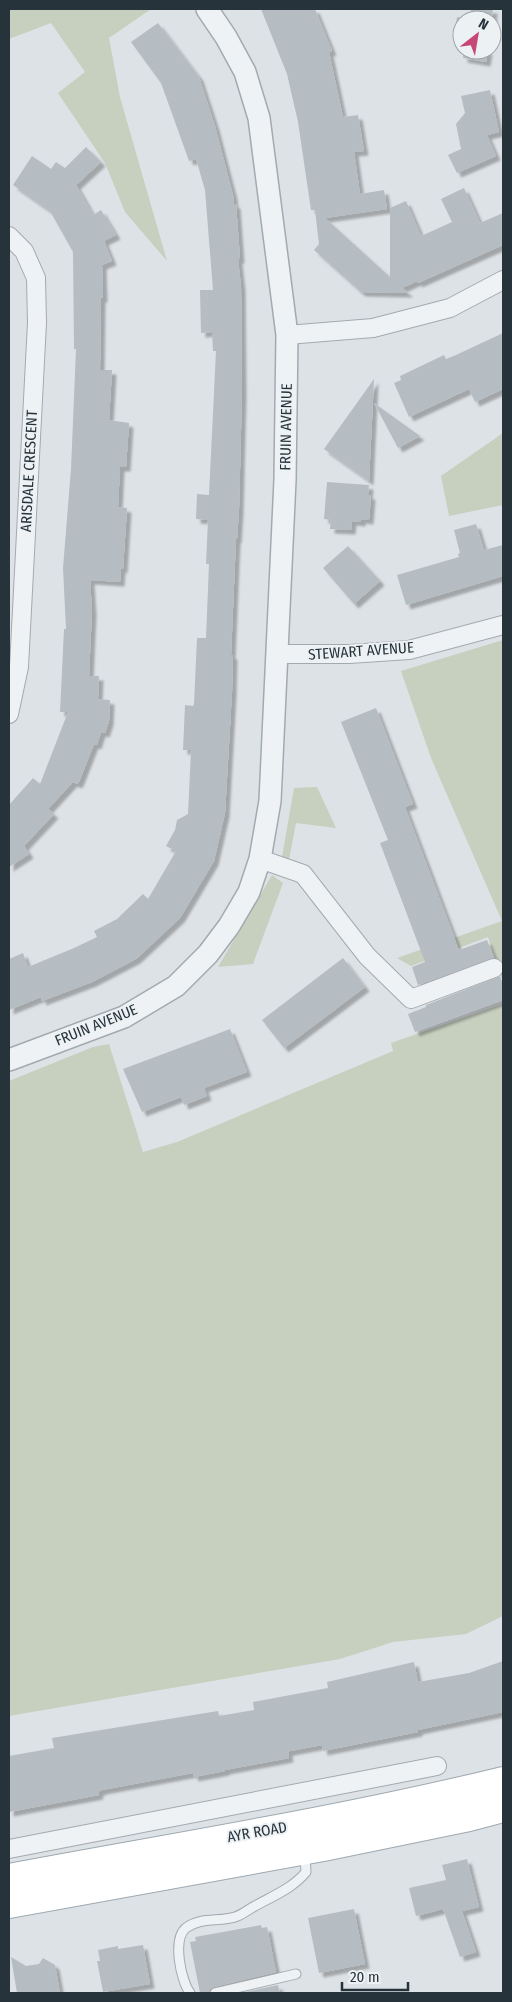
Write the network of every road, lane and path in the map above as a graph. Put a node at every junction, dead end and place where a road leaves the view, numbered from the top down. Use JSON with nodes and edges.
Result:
{"nodes":[{"id":1,"x":207,"y":9,"type":"edge"},
{"id":2,"x":9,"y":236,"type":"edge"},
{"id":3,"x":503,"y":280,"type":"edge"},
{"id":4,"x":287,"y":335,"type":"junction"},
{"id":5,"x":503,"y":625,"type":"edge"},
{"id":6,"x":276,"y":654,"type":"junction"},
{"id":7,"x":9,"y":714,"type":"edge"},
{"id":8,"x":260,"y":859,"type":"junction"},
{"id":9,"x":494,"y":968,"type":"dead end"},
{"id":10,"x":9,"y":1060,"type":"edge"},
{"id":11,"x":437,"y":1766,"type":"dead end"},
{"id":12,"x":503,"y":1781,"type":"edge"},
{"id":13,"x":503,"y":1808,"type":"edge"},
{"id":14,"x":301,"y":1838,"type":"junction"},
{"id":15,"x":9,"y":1849,"type":"edge"},
{"id":16,"x":9,"y":1878,"type":"edge"},
{"id":17,"x":9,"y":1904,"type":"edge"},
{"id":18,"x":296,"y":1974,"type":"dead end"},
{"id":19,"x":190,"y":1993,"type":"edge"},
{"id":20,"x":216,"y":1993,"type":"edge"}],
"edges":[{"from":1,"to":4,"type":"street","name":"FRUIN AVENUE"},
{"from":2,"to":7,"type":"street","name":"ARISDALE CRESCENT"},
{"from":3,"to":4,"type":"street"},
{"from":4,"to":6,"type":"street","name":"FRUIN AVENUE"},
{"from":5,"to":6,"type":"street","name":"STEWART AVENUE"},
{"from":6,"to":8,"type":"street","name":"FRUIN AVENUE"},
{"from":8,"to":9,"type":"street"},
{"from":8,"to":10,"type":"street","name":"FRUIN AVENUE"},
{"from":11,"to":15,"type":"street","name":"AYR ROAD"},
{"from":12,"to":14,"type":"main road","name":"AYR ROAD"},
{"from":13,"to":14,"type":"main road","name":"AYR ROAD"},
{"from":14,"to":16,"type":"main road","name":"AYR ROAD"},
{"from":14,"to":17,"type":"main road","name":"AYR ROAD"},
{"from":14,"to":19,"type":"lane"},
{"from":18,"to":20,"type":"lane"}]}
